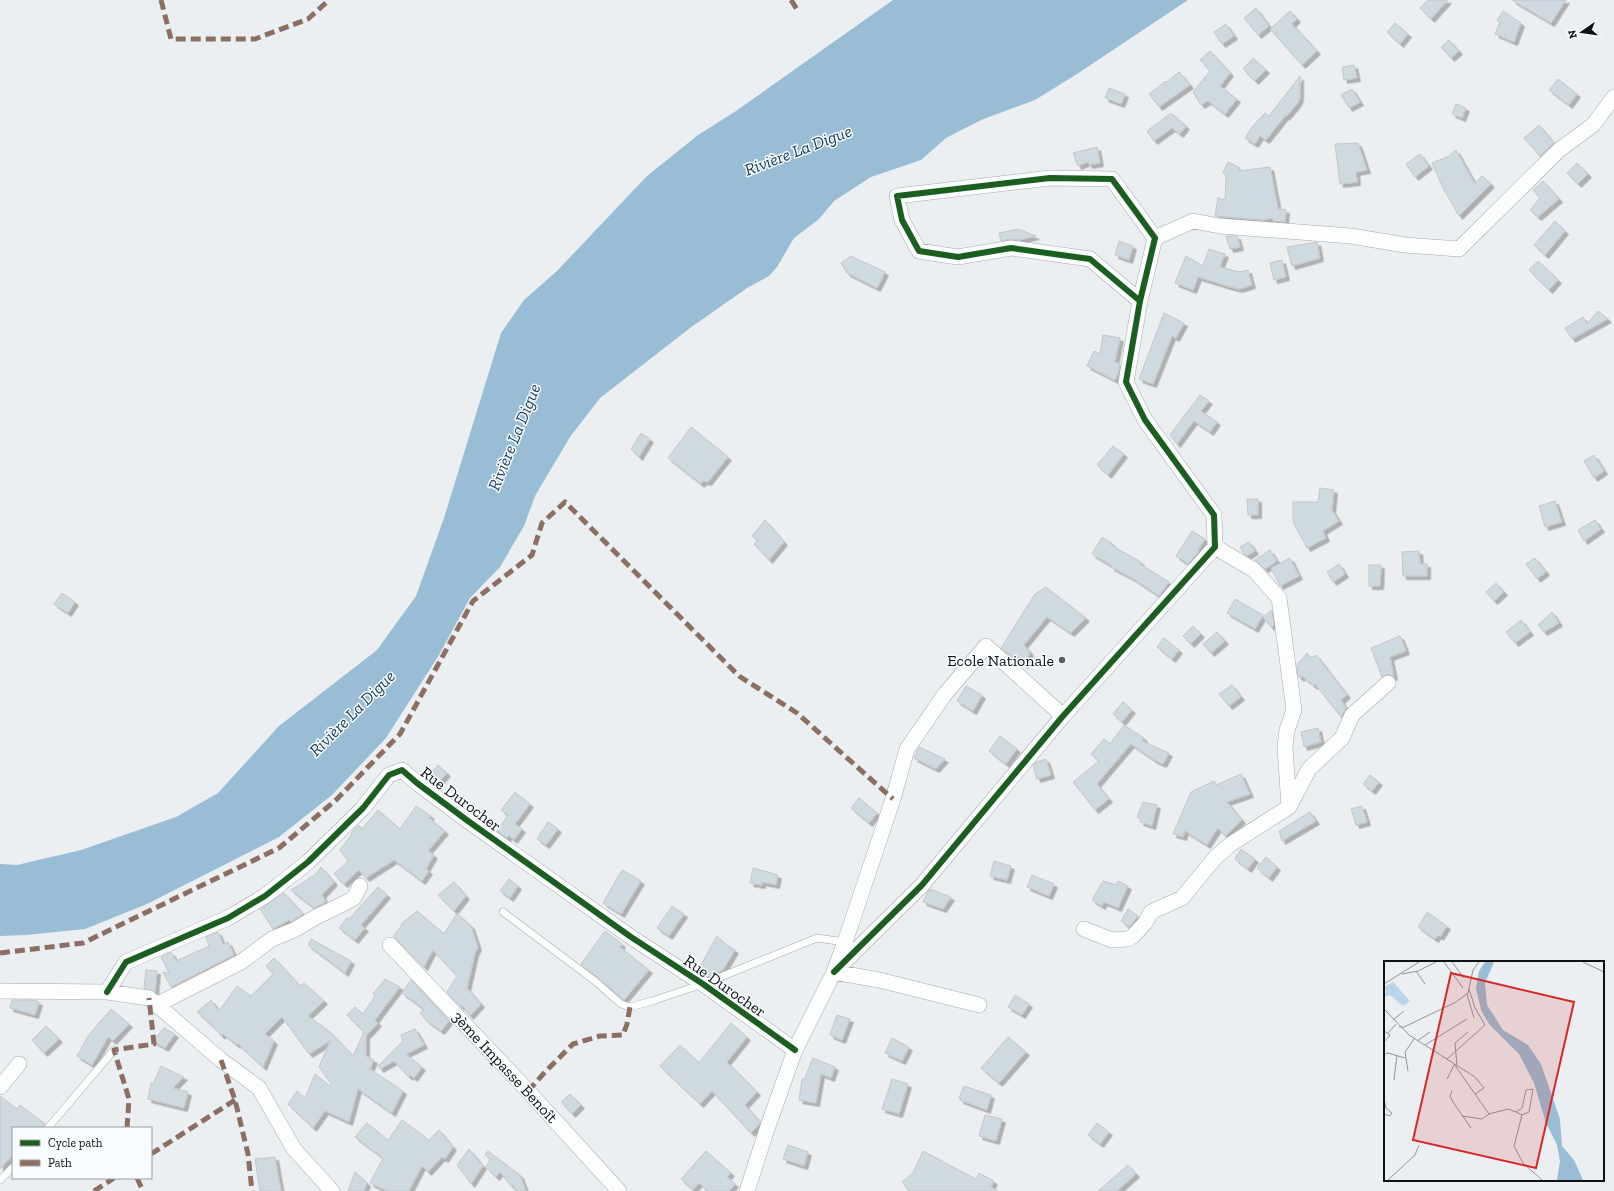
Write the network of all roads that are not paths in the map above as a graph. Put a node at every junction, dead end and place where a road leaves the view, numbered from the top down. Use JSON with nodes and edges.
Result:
{"nodes":[{"id":1,"x":1614,"y":97,"type":"edge"},
{"id":2,"x":1155,"y":238,"type":"junction"},
{"id":3,"x":1140,"y":301,"type":"junction"},
{"id":4,"x":1215,"y":547,"type":"junction"},
{"id":5,"x":1388,"y":683,"type":"dead end"},
{"id":6,"x":1063,"y":716,"type":"junction"},
{"id":7,"x":1289,"y":807,"type":"junction"},
{"id":8,"x":360,"y":886,"type":"dead end"},
{"id":9,"x":503,"y":912,"type":"dead end"},
{"id":10,"x":1084,"y":929,"type":"dead end"},
{"id":11,"x":845,"y":942,"type":"junction"},
{"id":12,"x":390,"y":945,"type":"dead end"},
{"id":13,"x":834,"y":972,"type":"junction"},
{"id":14,"x":702,"y":984,"type":"junction"},
{"id":15,"x":0,"y":991,"type":"edge"},
{"id":16,"x":107,"y":992,"type":"junction"},
{"id":17,"x":156,"y":1005,"type":"junction"},
{"id":18,"x":979,"y":1005,"type":"dead end"},
{"id":19,"x":114,"y":1050,"type":"dead end"},
{"id":20,"x":795,"y":1050,"type":"junction"},
{"id":21,"x":20,"y":1064,"type":"dead end"},
{"id":22,"x":0,"y":1087,"type":"edge"},
{"id":23,"x":49,"y":1127,"type":"edge"},
{"id":24,"x":12,"y":1168,"type":"edge"},
{"id":25,"x":0,"y":1180,"type":"edge"},
{"id":26,"x":332,"y":1191,"type":"edge"},
{"id":27,"x":619,"y":1191,"type":"edge"},
{"id":28,"x":747,"y":1191,"type":"edge"}],
"edges":[{"from":1,"to":2,"type":"street"},
{"from":2,"to":3,"type":"street"},
{"from":2,"to":3,"type":"street"},
{"from":3,"to":4,"type":"street"},
{"from":4,"to":6,"type":"street"},
{"from":4,"to":7,"type":"street"},
{"from":5,"to":7,"type":"street"},
{"from":6,"to":11,"type":"street"},
{"from":6,"to":13,"type":"street"},
{"from":7,"to":10,"type":"street"},
{"from":8,"to":17,"type":"street"},
{"from":9,"to":14,"type":"lane"},
{"from":11,"to":13,"type":"street"},
{"from":11,"to":14,"type":"lane"},
{"from":12,"to":27,"type":"street","name":"3ème Impasse Benoît"},
{"from":13,"to":18,"type":"street"},
{"from":13,"to":20,"type":"street"},
{"from":14,"to":16,"type":"street","name":"Rue Durocher"},
{"from":14,"to":20,"type":"street","name":"Rue Durocher"},
{"from":15,"to":16,"type":"street"},
{"from":16,"to":17,"type":"street"},
{"from":17,"to":26,"type":"street"},
{"from":19,"to":23,"type":"lane"},
{"from":20,"to":28,"type":"street"},
{"from":21,"to":22,"type":"street"},
{"from":24,"to":25,"type":"lane"}]}
